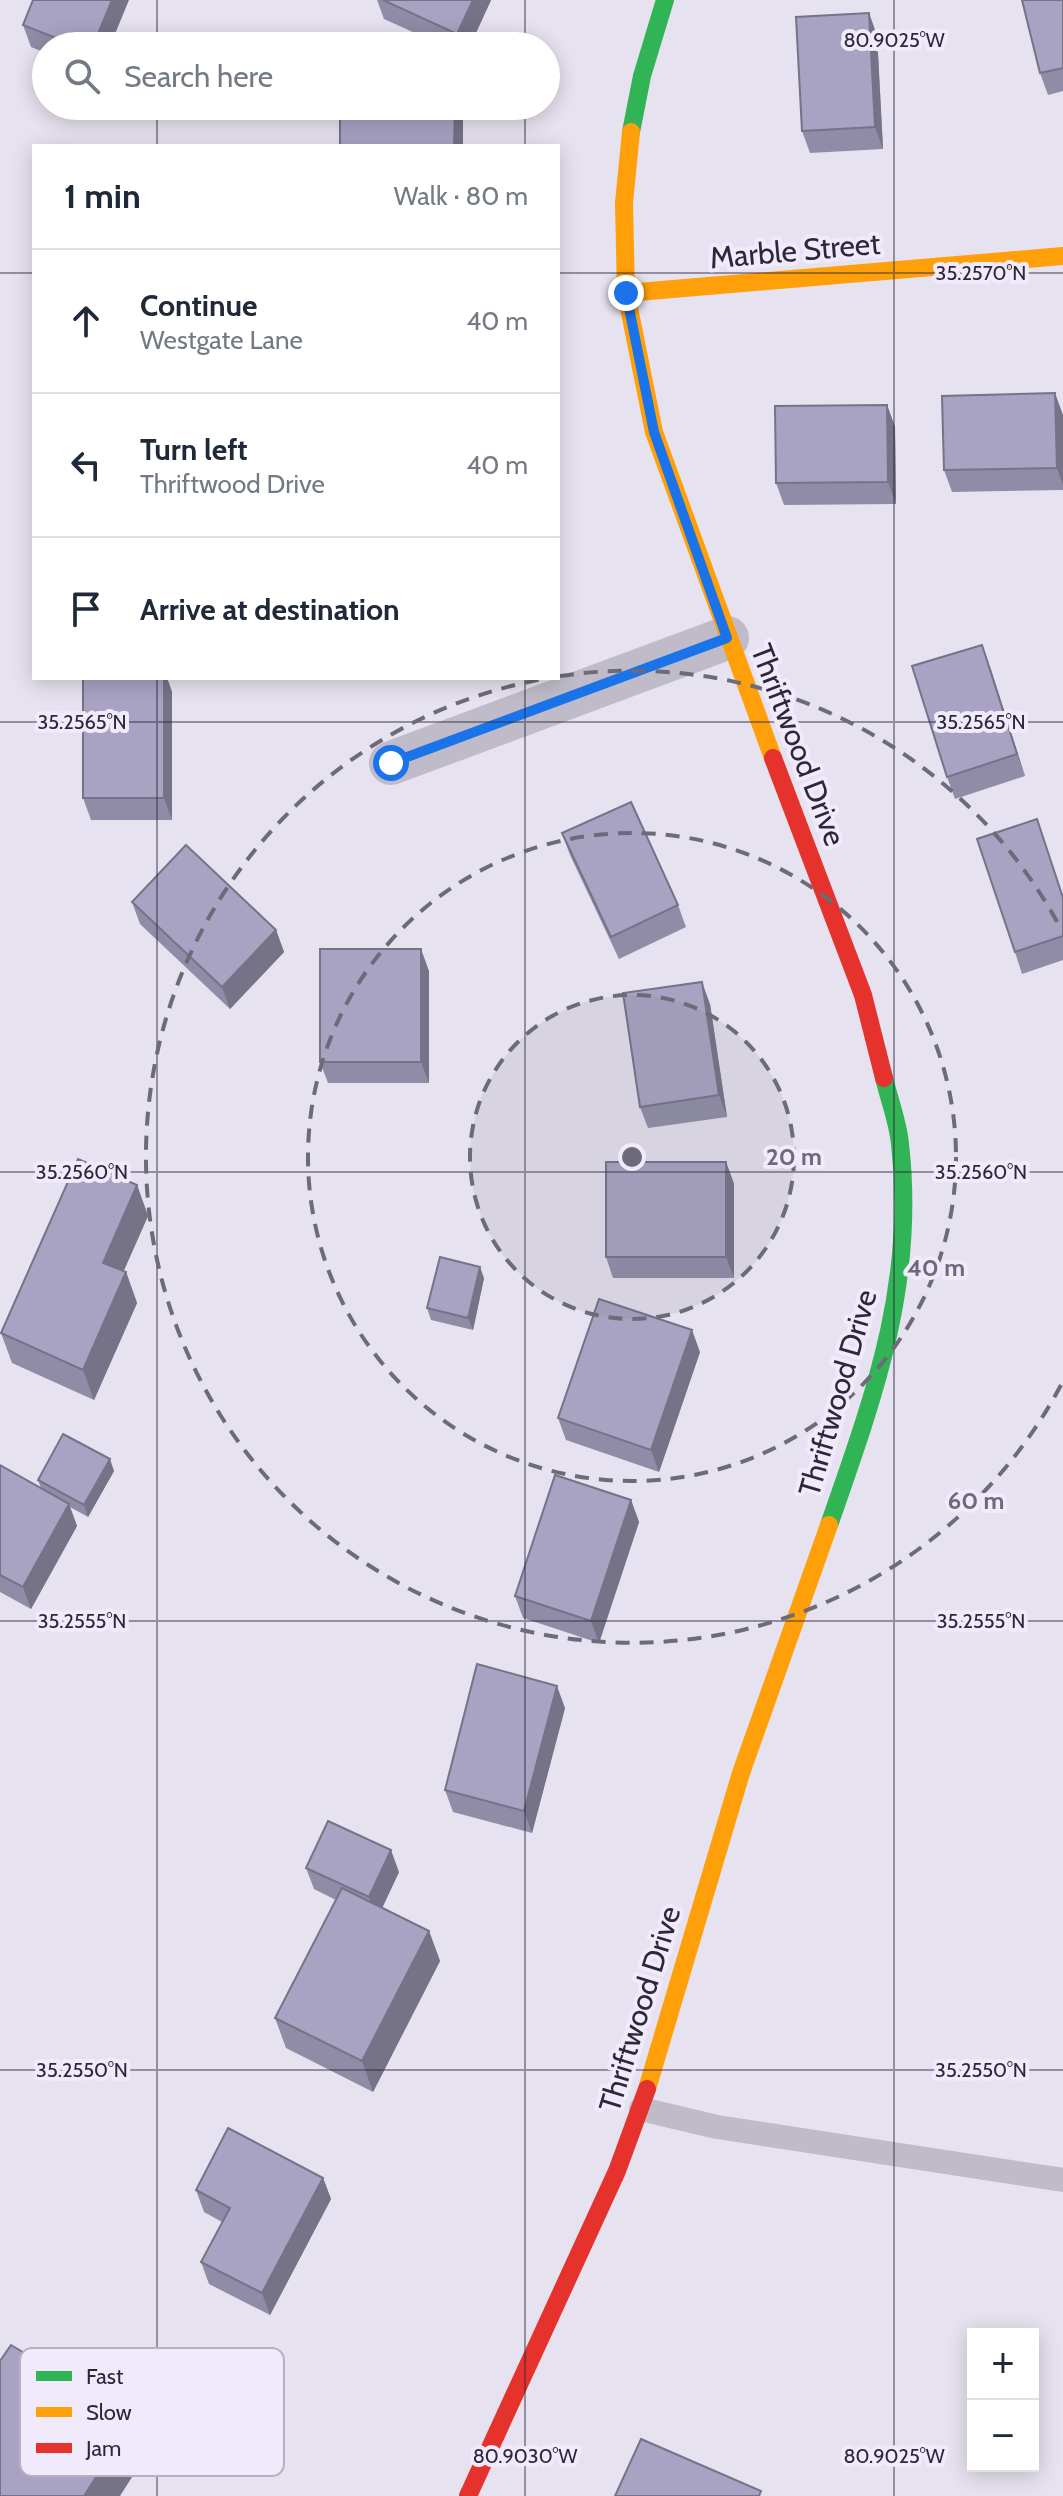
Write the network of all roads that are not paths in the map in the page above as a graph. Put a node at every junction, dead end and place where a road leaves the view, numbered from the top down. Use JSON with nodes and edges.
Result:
{"nodes":[{"id":1,"x":665,"y":0,"type":"edge"},
{"id":2,"x":1063,"y":256,"type":"edge"},
{"id":3,"x":626,"y":293,"type":"junction"},
{"id":4,"x":727,"y":638,"type":"junction"},
{"id":5,"x":391,"y":763,"type":"dead end"},
{"id":6,"x":641,"y":2109,"type":"junction"},
{"id":7,"x":1063,"y":2180,"type":"edge"},
{"id":8,"x":468,"y":2496,"type":"edge"}],
"edges":[{"from":1,"to":3,"type":"street","name":"Thriftwood Drive"},
{"from":2,"to":3,"type":"street","name":"Marble Street"},
{"from":3,"to":4,"type":"street","name":"Thriftwood Drive"},
{"from":4,"to":5,"type":"street"},
{"from":4,"to":6,"type":"street","name":"Thriftwood Drive"},
{"from":6,"to":7,"type":"lane"},
{"from":6,"to":8,"type":"street","name":"Thriftwood Drive"}]}
